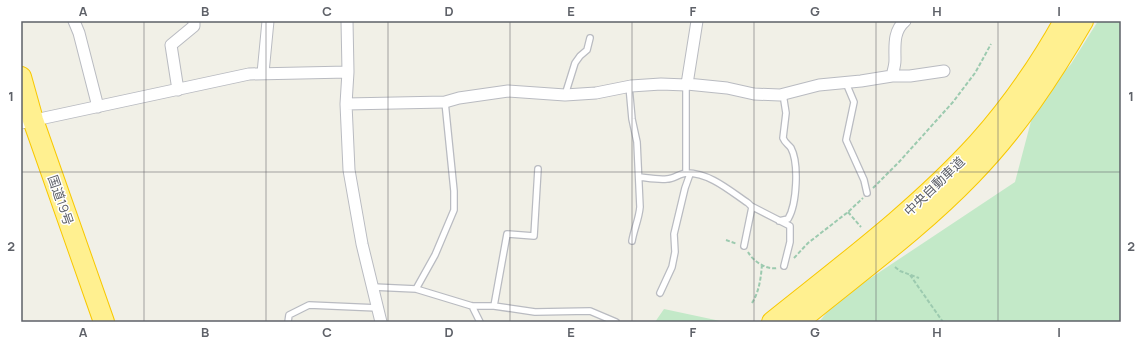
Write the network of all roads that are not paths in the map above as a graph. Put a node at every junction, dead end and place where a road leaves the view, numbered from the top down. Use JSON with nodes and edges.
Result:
{"nodes":[{"id":1,"x":74,"y":21,"type":"edge"},
{"id":2,"x":194,"y":21,"type":"edge"},
{"id":3,"x":268,"y":21,"type":"edge"},
{"id":4,"x":347,"y":21,"type":"edge"},
{"id":5,"x":697,"y":21,"type":"edge"},
{"id":6,"x":905,"y":21,"type":"edge"},
{"id":7,"x":1083,"y":21,"type":"edge"},
{"id":8,"x":1063,"y":34,"type":"edge"},
{"id":9,"x":590,"y":38,"type":"dead end"},
{"id":10,"x":944,"y":71,"type":"dead end"},
{"id":11,"x":348,"y":72,"type":"junction"},
{"id":12,"x":263,"y":73,"type":"junction"},
{"id":13,"x":892,"y":76,"type":"junction"},
{"id":14,"x":21,"y":77,"type":"edge"},
{"id":15,"x":846,"y":82,"type":"junction"},
{"id":16,"x":686,"y":84,"type":"junction"},
{"id":17,"x":629,"y":86,"type":"junction"},
{"id":18,"x":178,"y":90,"type":"junction"},
{"id":19,"x":783,"y":94,"type":"junction"},
{"id":20,"x":565,"y":95,"type":"junction"},
{"id":21,"x":445,"y":102,"type":"junction"},
{"id":22,"x":346,"y":104,"type":"junction"},
{"id":23,"x":98,"y":107,"type":"junction"},
{"id":24,"x":24,"y":122,"type":"edge"},
{"id":25,"x":538,"y":169,"type":"dead end"},
{"id":26,"x":688,"y":173,"type":"junction"},
{"id":27,"x":639,"y":177,"type":"junction"},
{"id":28,"x":867,"y":193,"type":"dead end"},
{"id":29,"x":752,"y":207,"type":"junction"},
{"id":30,"x":780,"y":221,"type":"junction"},
{"id":31,"x":632,"y":241,"type":"dead end"},
{"id":32,"x":744,"y":246,"type":"dead end"},
{"id":33,"x":784,"y":266,"type":"dead end"},
{"id":34,"x":373,"y":287,"type":"junction"},
{"id":35,"x":416,"y":289,"type":"junction"},
{"id":36,"x":660,"y":293,"type":"dead end"},
{"id":37,"x":472,"y":306,"type":"junction"},
{"id":38,"x":494,"y":306,"type":"junction"},
{"id":39,"x":378,"y":308,"type":"junction"},
{"id":40,"x":90,"y":322,"type":"edge"},
{"id":41,"x":104,"y":322,"type":"edge"},
{"id":42,"x":288,"y":322,"type":"edge"},
{"id":43,"x":381,"y":322,"type":"edge"},
{"id":44,"x":480,"y":322,"type":"edge"},
{"id":45,"x":616,"y":322,"type":"edge"},
{"id":46,"x":772,"y":322,"type":"edge"},
{"id":47,"x":798,"y":322,"type":"edge"}],
"edges":[{"from":1,"to":23,"type":"street"},
{"from":2,"to":18,"type":"street"},
{"from":3,"to":12,"type":"street"},
{"from":4,"to":11,"type":"street"},
{"from":5,"to":16,"type":"street"},
{"from":6,"to":13,"type":"street"},
{"from":7,"to":8,"type":"highway","name":"中央自動車道"},
{"from":8,"to":46,"type":"highway","name":"中央自動車道"},
{"from":8,"to":47,"type":"highway","name":"中央自動車道"},
{"from":9,"to":20,"type":"lane"},
{"from":10,"to":13,"type":"street"},
{"from":11,"to":12,"type":"street"},
{"from":11,"to":22,"type":"street"},
{"from":12,"to":18,"type":"street"},
{"from":13,"to":15,"type":"street"},
{"from":14,"to":24,"type":"highway","name":"国道19号"},
{"from":15,"to":19,"type":"street"},
{"from":15,"to":28,"type":"lane"},
{"from":16,"to":17,"type":"street"},
{"from":16,"to":19,"type":"street"},
{"from":16,"to":26,"type":"lane"},
{"from":17,"to":20,"type":"street"},
{"from":17,"to":27,"type":"lane"},
{"from":18,"to":23,"type":"street"},
{"from":19,"to":30,"type":"lane"},
{"from":20,"to":21,"type":"street"},
{"from":21,"to":22,"type":"street"},
{"from":21,"to":35,"type":"lane"},
{"from":22,"to":34,"type":"street"},
{"from":23,"to":24,"type":"street"},
{"from":24,"to":40,"type":"highway","name":"国道19号"},
{"from":24,"to":41,"type":"highway","name":"国道19号"},
{"from":25,"to":38,"type":"lane"},
{"from":26,"to":27,"type":"lane"},
{"from":26,"to":29,"type":"lane"},
{"from":26,"to":36,"type":"lane"},
{"from":27,"to":31,"type":"lane"},
{"from":29,"to":30,"type":"lane"},
{"from":29,"to":32,"type":"lane"},
{"from":30,"to":33,"type":"lane"},
{"from":34,"to":35,"type":"lane"},
{"from":34,"to":39,"type":"street"},
{"from":35,"to":37,"type":"lane"},
{"from":37,"to":38,"type":"lane"},
{"from":37,"to":44,"type":"lane"},
{"from":38,"to":45,"type":"lane"},
{"from":39,"to":42,"type":"lane"},
{"from":39,"to":43,"type":"street"}]}
